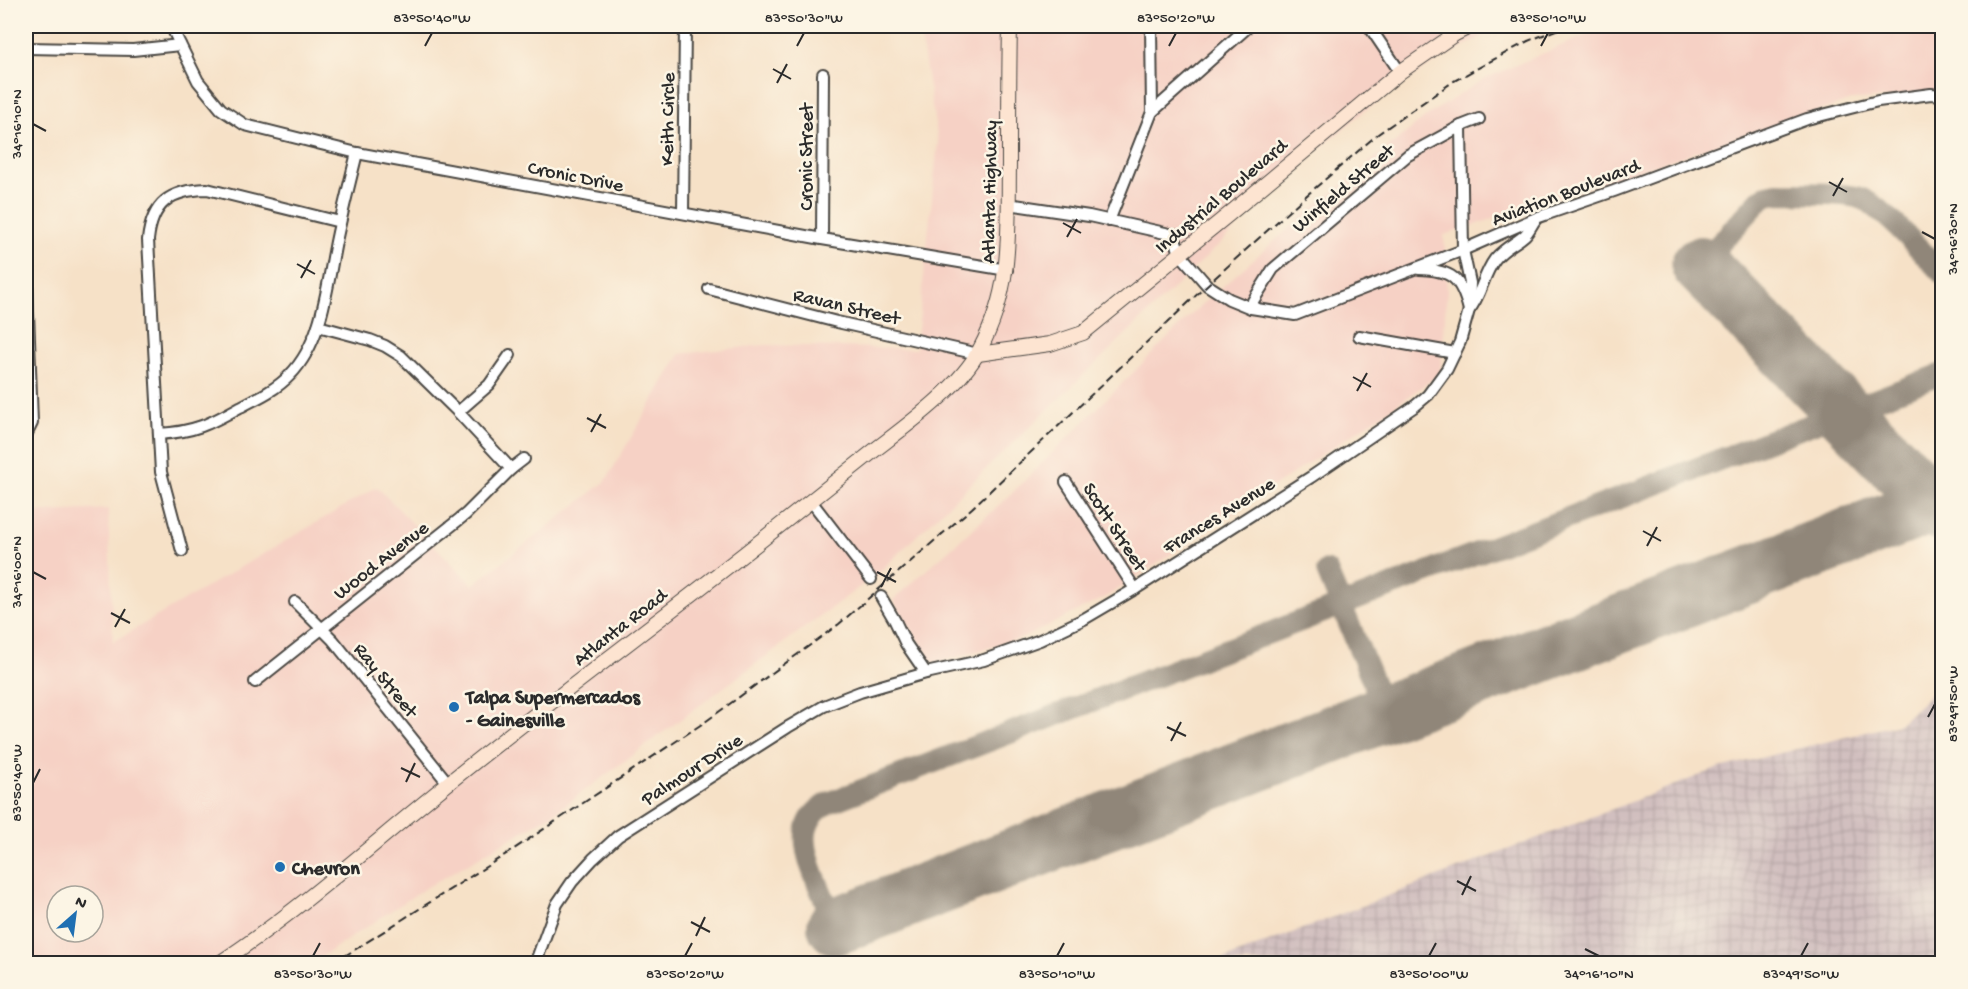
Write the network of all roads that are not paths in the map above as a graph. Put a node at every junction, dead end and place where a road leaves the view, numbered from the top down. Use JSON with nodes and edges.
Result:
{"nodes":[{"id":1,"x":171,"y":26,"type":"edge"},
{"id":2,"x":685,"y":26,"type":"edge"},
{"id":3,"x":1010,"y":26,"type":"edge"},
{"id":4,"x":1151,"y":26,"type":"edge"},
{"id":5,"x":1249,"y":26,"type":"edge"},
{"id":6,"x":1369,"y":26,"type":"edge"},
{"id":7,"x":1471,"y":26,"type":"edge"},
{"id":8,"x":180,"y":45,"type":"junction"},
{"id":9,"x":26,"y":48,"type":"edge"},
{"id":10,"x":1400,"y":72,"type":"junction"},
{"id":11,"x":824,"y":74,"type":"dead end"},
{"id":12,"x":1942,"y":95,"type":"edge"},
{"id":13,"x":1152,"y":112,"type":"junction"},
{"id":14,"x":1479,"y":119,"type":"dead end"},
{"id":15,"x":1461,"y":126,"type":"junction"},
{"id":16,"x":357,"y":153,"type":"junction"},
{"id":17,"x":1008,"y":204,"type":"junction"},
{"id":18,"x":683,"y":213,"type":"junction"},
{"id":19,"x":1536,"y":218,"type":"junction"},
{"id":20,"x":1109,"y":221,"type":"junction"},
{"id":21,"x":340,"y":222,"type":"junction"},
{"id":22,"x":822,"y":239,"type":"junction"},
{"id":23,"x":1463,"y":250,"type":"junction"},
{"id":24,"x":1180,"y":254,"type":"junction"},
{"id":25,"x":26,"y":256,"type":"edge"},
{"id":26,"x":1413,"y":269,"type":"junction"},
{"id":27,"x":1007,"y":270,"type":"junction"},
{"id":28,"x":709,"y":289,"type":"dead end"},
{"id":29,"x":1251,"y":308,"type":"junction"},
{"id":30,"x":1469,"y":310,"type":"junction"},
{"id":31,"x":318,"y":326,"type":"junction"},
{"id":32,"x":1359,"y":336,"type":"dead end"},
{"id":33,"x":1455,"y":353,"type":"junction"},
{"id":34,"x":978,"y":354,"type":"junction"},
{"id":35,"x":510,"y":355,"type":"dead end"},
{"id":36,"x":458,"y":412,"type":"junction"},
{"id":37,"x":159,"y":434,"type":"junction"},
{"id":38,"x":26,"y":435,"type":"edge"},
{"id":39,"x":524,"y":459,"type":"dead end"},
{"id":40,"x":511,"y":469,"type":"junction"},
{"id":41,"x":1066,"y":482,"type":"dead end"},
{"id":42,"x":811,"y":501,"type":"junction"},
{"id":43,"x":182,"y":551,"type":"dead end"},
{"id":44,"x":871,"y":579,"type":"dead end"},
{"id":45,"x":1135,"y":589,"type":"junction"},
{"id":46,"x":881,"y":597,"type":"dead end"},
{"id":47,"x":295,"y":602,"type":"dead end"},
{"id":48,"x":321,"y":628,"type":"junction"},
{"id":49,"x":927,"y":673,"type":"junction"},
{"id":50,"x":255,"y":682,"type":"dead end"},
{"id":51,"x":448,"y":783,"type":"junction"},
{"id":52,"x":219,"y":963,"type":"edge"},
{"id":53,"x":535,"y":963,"type":"edge"}],
"edges":[{"from":1,"to":8,"type":"street","name":"Cronic Drive"},
{"from":2,"to":18,"type":"street","name":"Keith Circle"},
{"from":3,"to":17,"type":"main road","name":"Atlanta Highway"},
{"from":4,"to":13,"type":"street"},
{"from":5,"to":13,"type":"street"},
{"from":6,"to":10,"type":"street"},
{"from":7,"to":10,"type":"main road","name":"Industrial Boulevard"},
{"from":8,"to":9,"type":"street"},
{"from":8,"to":16,"type":"street","name":"Cronic Drive"},
{"from":10,"to":24,"type":"main road","name":"Industrial Boulevard"},
{"from":11,"to":22,"type":"street","name":"Cronic Street"},
{"from":12,"to":19,"type":"street","name":"Aviation Boulevard"},
{"from":13,"to":20,"type":"street"},
{"from":14,"to":15,"type":"street","name":"Winfield Street"},
{"from":15,"to":23,"type":"street","name":"Frances Avenue"},
{"from":15,"to":29,"type":"street","name":"Winfield Street"},
{"from":16,"to":18,"type":"street","name":"Cronic Drive"},
{"from":16,"to":21,"type":"street"},
{"from":17,"to":20,"type":"street"},
{"from":17,"to":27,"type":"main road","name":"Atlanta Highway"},
{"from":18,"to":22,"type":"street","name":"Cronic Drive"},
{"from":19,"to":23,"type":"street","name":"Aviation Boulevard"},
{"from":19,"to":30,"type":"street","name":"Frances Avenue"},
{"from":20,"to":24,"type":"street","name":"Aviation Boulevard"},
{"from":21,"to":31,"type":"street"},
{"from":21,"to":37,"type":"street"},
{"from":22,"to":27,"type":"street","name":"Cronic Drive"},
{"from":23,"to":26,"type":"street","name":"Aviation Boulevard"},
{"from":23,"to":30,"type":"street","name":"Frances Avenue"},
{"from":24,"to":29,"type":"street","name":"Aviation Boulevard"},
{"from":24,"to":34,"type":"main road","name":"Industrial Boulevard"},
{"from":25,"to":38,"type":"street"},
{"from":26,"to":29,"type":"street","name":"Aviation Boulevard"},
{"from":26,"to":30,"type":"street"},
{"from":27,"to":34,"type":"main road","name":"Atlanta Highway"},
{"from":28,"to":34,"type":"street","name":"Ravan Street"},
{"from":30,"to":33,"type":"street","name":"Frances Avenue"},
{"from":31,"to":36,"type":"street"},
{"from":31,"to":37,"type":"street"},
{"from":32,"to":33,"type":"street"},
{"from":33,"to":45,"type":"street","name":"Frances Avenue"},
{"from":34,"to":42,"type":"main road","name":"Atlanta Road"},
{"from":35,"to":36,"type":"street"},
{"from":36,"to":40,"type":"street"},
{"from":37,"to":43,"type":"street"},
{"from":39,"to":40,"type":"street","name":"Wood Avenue"},
{"from":40,"to":48,"type":"street","name":"Wood Avenue"},
{"from":41,"to":45,"type":"street","name":"Scott Street"},
{"from":42,"to":44,"type":"street"},
{"from":42,"to":51,"type":"main road","name":"Atlanta Road"},
{"from":45,"to":49,"type":"street","name":"Frances Avenue"},
{"from":46,"to":49,"type":"street"},
{"from":47,"to":48,"type":"street","name":"Ray Street"},
{"from":48,"to":50,"type":"street","name":"Wood Avenue"},
{"from":48,"to":51,"type":"street","name":"Ray Street"},
{"from":49,"to":53,"type":"street","name":"Palmour Drive"},
{"from":51,"to":52,"type":"main road","name":"Atlanta Road"}]}
